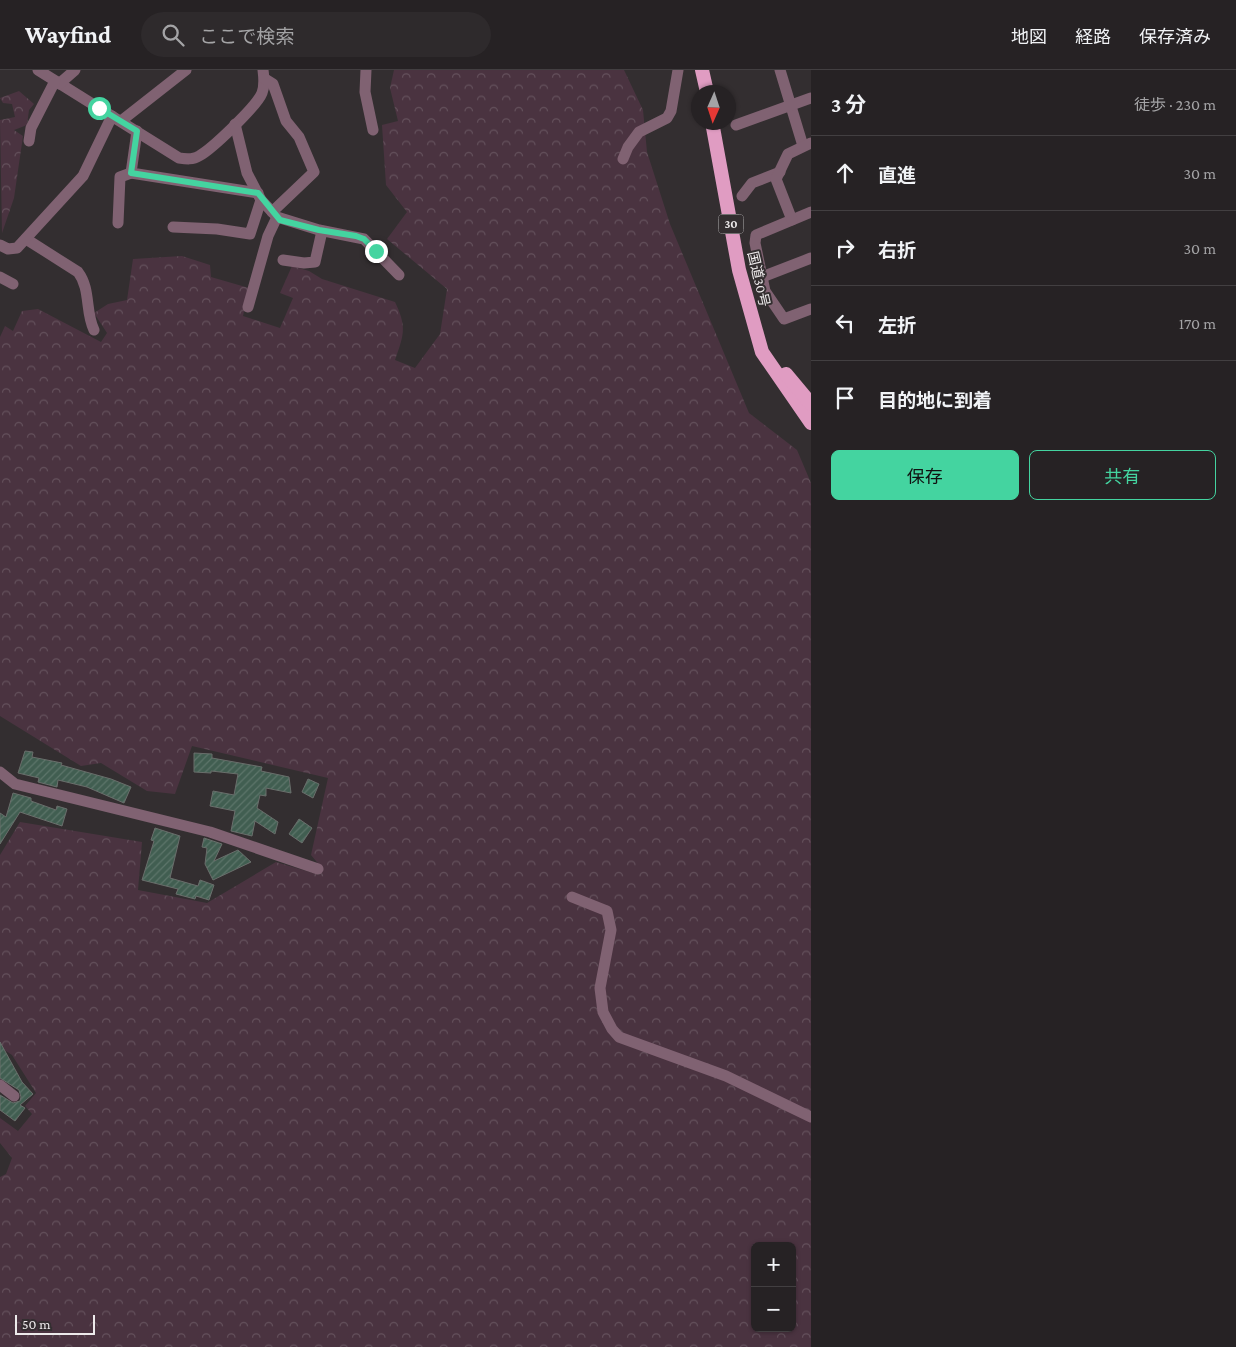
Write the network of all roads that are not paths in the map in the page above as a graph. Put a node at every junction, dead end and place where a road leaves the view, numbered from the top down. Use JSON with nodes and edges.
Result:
{"nodes":[{"id":1,"x":38,"y":70,"type":"edge"},
{"id":2,"x":75,"y":70,"type":"edge"},
{"id":3,"x":186,"y":70,"type":"edge"},
{"id":4,"x":366,"y":70,"type":"edge"},
{"id":5,"x":678,"y":70,"type":"edge"},
{"id":6,"x":702,"y":70,"type":"edge"},
{"id":7,"x":780,"y":70,"type":"edge"},
{"id":8,"x":264,"y":74,"type":"edge"},
{"id":9,"x":57,"y":82,"type":"junction"},
{"id":10,"x":705,"y":85,"type":"edge"},
{"id":11,"x":811,"y":98,"type":"edge"},
{"id":12,"x":791,"y":106,"type":"junction"},
{"id":13,"x":116,"y":118,"type":"junction"},
{"id":14,"x":235,"y":124,"type":"junction"},
{"id":15,"x":736,"y":125,"type":"dead end"},
{"id":16,"x":373,"y":130,"type":"dead end"},
{"id":17,"x":713,"y":130,"type":"edge"},
{"id":18,"x":137,"y":131,"type":"junction"},
{"id":19,"x":29,"y":141,"type":"dead end"},
{"id":20,"x":807,"y":145,"type":"edge"},
{"id":21,"x":623,"y":159,"type":"dead end"},
{"id":22,"x":780,"y":172,"type":"junction"},
{"id":23,"x":131,"y":173,"type":"junction"},
{"id":24,"x":742,"y":196,"type":"dead end"},
{"id":25,"x":260,"y":197,"type":"junction"},
{"id":26,"x":811,"y":212,"type":"edge"},
{"id":27,"x":275,"y":215,"type":"junction"},
{"id":28,"x":792,"y":220,"type":"junction"},
{"id":29,"x":118,"y":223,"type":"dead end"},
{"id":30,"x":173,"y":227,"type":"dead end"},
{"id":31,"x":322,"y":231,"type":"junction"},
{"id":32,"x":26,"y":239,"type":"junction"},
{"id":33,"x":0,"y":245,"type":"edge"},
{"id":34,"x":811,"y":258,"type":"edge"},
{"id":35,"x":283,"y":260,"type":"dead end"},
{"id":36,"x":399,"y":275,"type":"dead end"},
{"id":37,"x":762,"y":277,"type":"junction"},
{"id":38,"x":0,"y":278,"type":"edge"},
{"id":39,"x":13,"y":284,"type":"dead end"},
{"id":40,"x":248,"y":307,"type":"dead end"},
{"id":41,"x":811,"y":309,"type":"edge"},
{"id":42,"x":754,"y":325,"type":"junction"},
{"id":43,"x":94,"y":330,"type":"dead end"},
{"id":44,"x":811,"y":404,"type":"edge"},
{"id":45,"x":811,"y":423,"type":"edge"},
{"id":46,"x":0,"y":772,"type":"edge"},
{"id":47,"x":318,"y":870,"type":"dead end"},
{"id":48,"x":572,"y":897,"type":"dead end"},
{"id":49,"x":0,"y":1085,"type":"edge"},
{"id":50,"x":14,"y":1096,"type":"dead end"},
{"id":51,"x":811,"y":1118,"type":"edge"}],
"edges":[{"from":1,"to":9,"type":"street"},
{"from":2,"to":9,"type":"street"},
{"from":3,"to":13,"type":"street"},
{"from":4,"to":16,"type":"street"},
{"from":5,"to":21,"type":"street"},
{"from":6,"to":10,"type":"highway"},
{"from":7,"to":12,"type":"street"},
{"from":8,"to":14,"type":"street"},
{"from":8,"to":27,"type":"street"},
{"from":9,"to":13,"type":"street"},
{"from":9,"to":19,"type":"street"},
{"from":11,"to":12,"type":"street"},
{"from":12,"to":15,"type":"street"},
{"from":12,"to":20,"type":"street"},
{"from":13,"to":18,"type":"street"},
{"from":13,"to":32,"type":"street"},
{"from":14,"to":18,"type":"street"},
{"from":14,"to":25,"type":"street"},
{"from":17,"to":42,"type":"highway","name":"国道30号","number":"30"},
{"from":18,"to":23,"type":"street"},
{"from":20,"to":22,"type":"street"},
{"from":22,"to":24,"type":"street"},
{"from":22,"to":28,"type":"street"},
{"from":23,"to":25,"type":"street"},
{"from":23,"to":29,"type":"street"},
{"from":25,"to":27,"type":"street"},
{"from":25,"to":30,"type":"street"},
{"from":26,"to":28,"type":"street"},
{"from":27,"to":31,"type":"street"},
{"from":27,"to":40,"type":"street"},
{"from":28,"to":37,"type":"street"},
{"from":31,"to":35,"type":"street"},
{"from":31,"to":36,"type":"street"},
{"from":32,"to":33,"type":"street"},
{"from":32,"to":43,"type":"street"},
{"from":34,"to":37,"type":"street"},
{"from":37,"to":41,"type":"street"},
{"from":38,"to":39,"type":"street"},
{"from":42,"to":44,"type":"highway","name":"国道30号","number":"30"},
{"from":42,"to":45,"type":"highway","name":"国道30号","number":"30"},
{"from":46,"to":47,"type":"street"},
{"from":48,"to":51,"type":"street"},
{"from":49,"to":50,"type":"street"}]}
